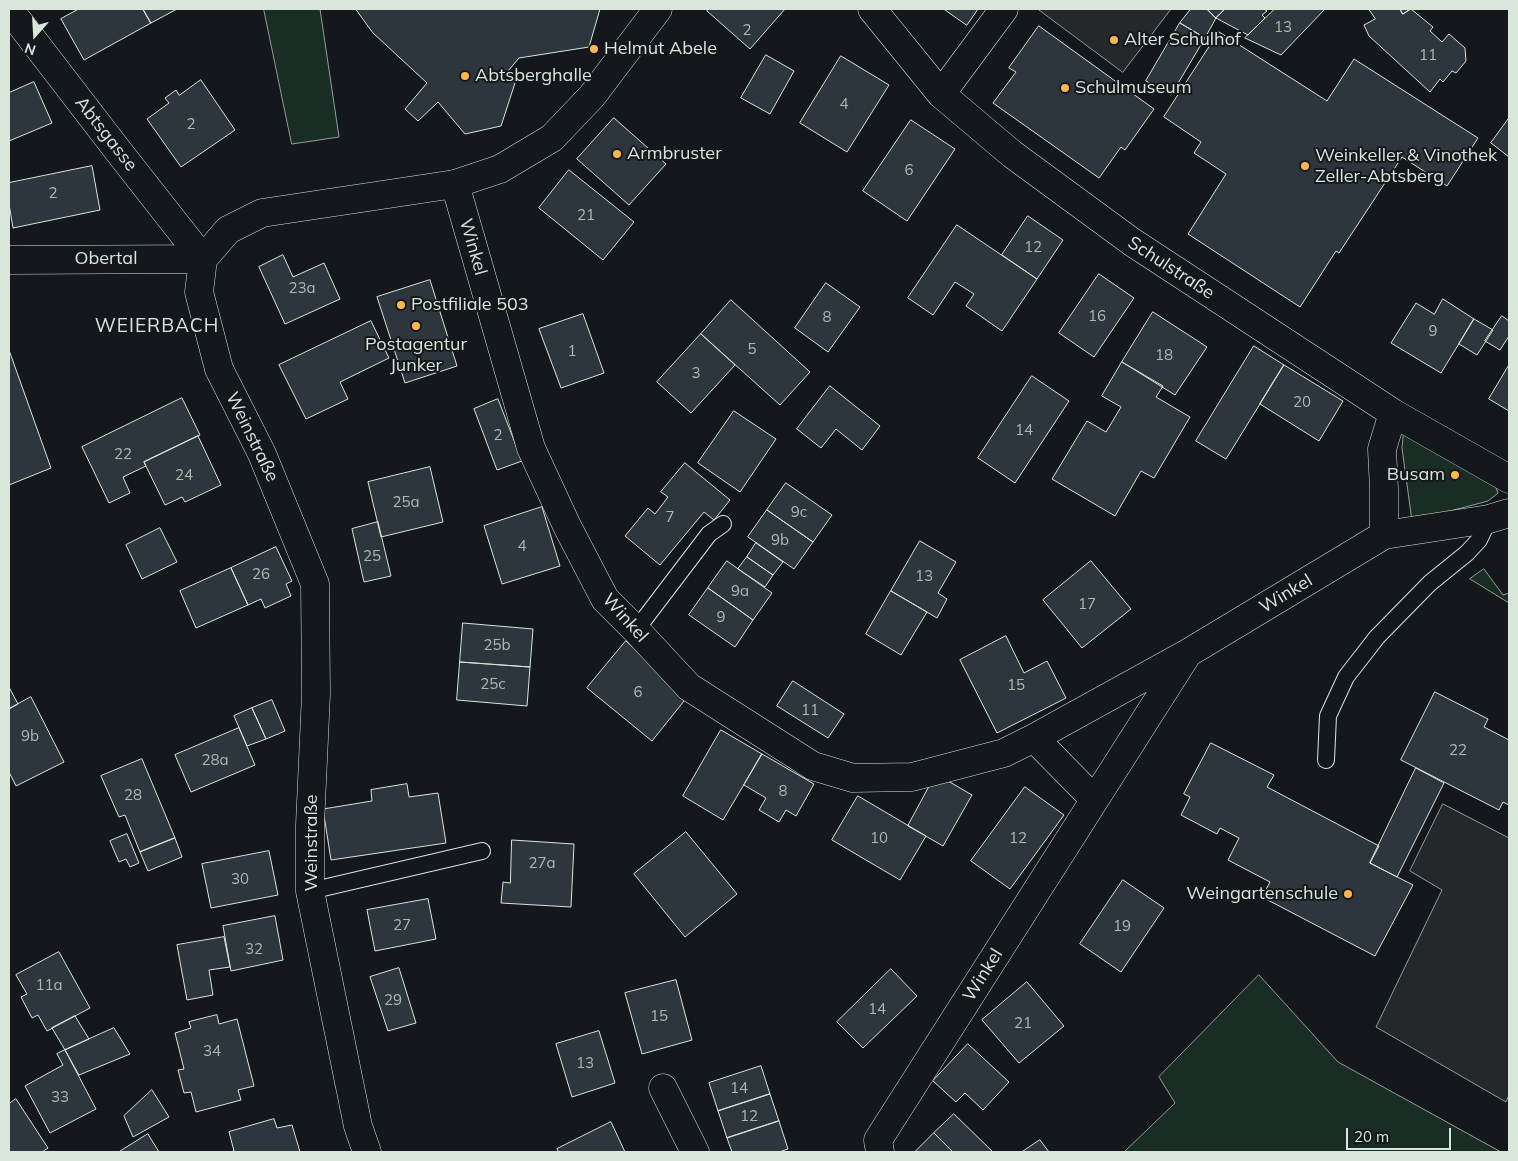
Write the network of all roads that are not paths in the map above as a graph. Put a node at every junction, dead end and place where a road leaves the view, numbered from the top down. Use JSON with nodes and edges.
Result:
{"nodes":[{"id":1,"x":9,"y":9,"type":"edge"},
{"id":2,"x":658,"y":9,"type":"edge"},
{"id":3,"x":872,"y":9,"type":"edge"},
{"id":4,"x":1004,"y":9,"type":"edge"},
{"id":5,"x":941,"y":94,"type":"junction"},
{"id":6,"x":455,"y":184,"type":"junction"},
{"id":7,"x":203,"y":259,"type":"junction"},
{"id":8,"x":9,"y":260,"type":"edge"},
{"id":9,"x":1393,"y":413,"type":"junction"},
{"id":10,"x":1509,"y":478,"type":"edge"},
{"id":11,"x":1499,"y":516,"type":"edge"},
{"id":12,"x":722,"y":524,"type":"dead end"},
{"id":13,"x":1384,"y":535,"type":"junction"},
{"id":14,"x":636,"y":630,"type":"junction"},
{"id":15,"x":1188,"y":653,"type":"junction"},
{"id":16,"x":1034,"y":738,"type":"junction"},
{"id":17,"x":1326,"y":760,"type":"dead end"},
{"id":18,"x":1094,"y":799,"type":"junction"},
{"id":19,"x":482,"y":851,"type":"dead end"},
{"id":20,"x":310,"y":891,"type":"junction"},
{"id":21,"x":663,"y":1088,"type":"dead end"},
{"id":22,"x":367,"y":1152,"type":"edge"},
{"id":23,"x":695,"y":1152,"type":"edge"},
{"id":24,"x":880,"y":1152,"type":"edge"}],
"edges":[{"from":1,"to":7,"type":"street","name":"Abtsgasse"},
{"from":2,"to":6,"type":"street"},
{"from":3,"to":5,"type":"street","name":"Schulstraße"},
{"from":4,"to":5,"type":"street"},
{"from":5,"to":9,"type":"street","name":"Schulstraße"},
{"from":6,"to":7,"type":"street"},
{"from":6,"to":14,"type":"street","name":"Winkel"},
{"from":7,"to":8,"type":"street","name":"Obertal"},
{"from":7,"to":20,"type":"street","name":"Weinstraße"},
{"from":9,"to":10,"type":"street","name":"Schulstraße"},
{"from":9,"to":13,"type":"street"},
{"from":11,"to":13,"type":"street","name":"Winkel"},
{"from":11,"to":17,"type":"lane"},
{"from":12,"to":14,"type":"lane"},
{"from":13,"to":15,"type":"street","name":"Winkel"},
{"from":14,"to":16,"type":"street","name":"Winkel"},
{"from":15,"to":16,"type":"street","name":"Winkel"},
{"from":15,"to":18,"type":"street","name":"Winkel"},
{"from":16,"to":18,"type":"street"},
{"from":18,"to":24,"type":"street","name":"Winkel"},
{"from":19,"to":20,"type":"lane"},
{"from":20,"to":22,"type":"street","name":"Weinstraße"},
{"from":21,"to":23,"type":"street"}]}
